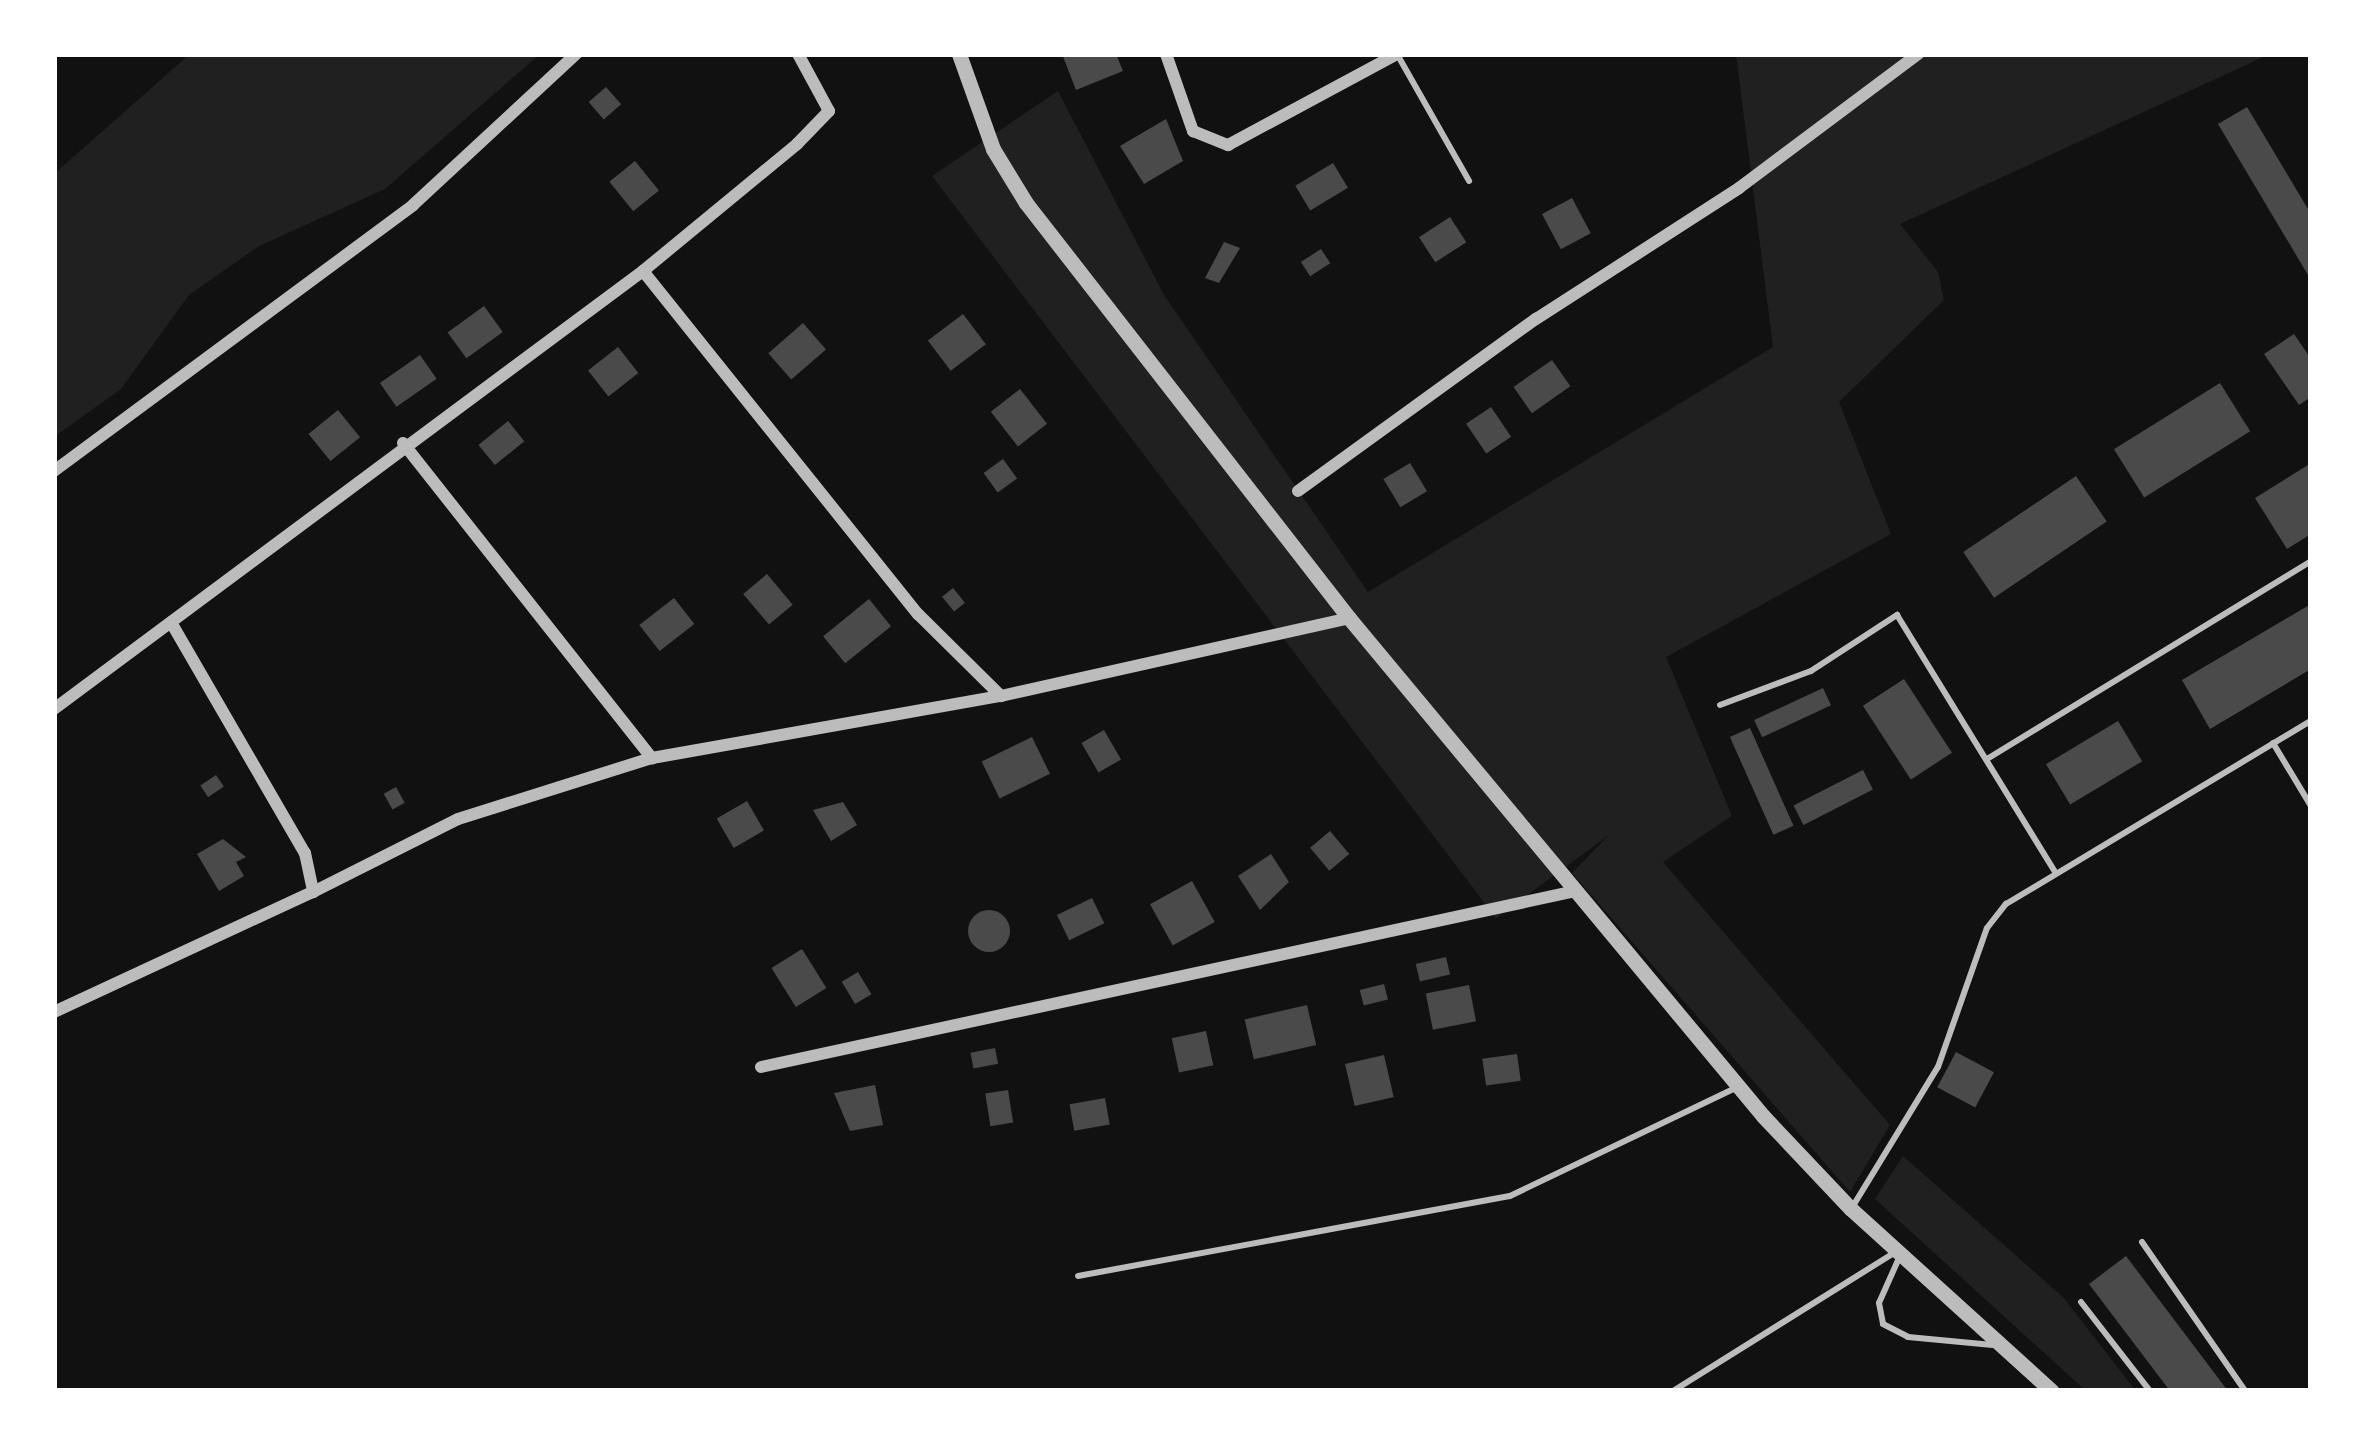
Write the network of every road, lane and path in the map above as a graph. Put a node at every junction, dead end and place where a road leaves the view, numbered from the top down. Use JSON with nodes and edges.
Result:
{"nodes":[{"id":1,"x":576,"y":54,"type":"edge"},
{"id":2,"x":798,"y":54,"type":"edge"},
{"id":3,"x":959,"y":54,"type":"edge"},
{"id":4,"x":1166,"y":54,"type":"edge"},
{"id":5,"x":1397,"y":54,"type":"edge"},
{"id":6,"x":1918,"y":54,"type":"edge"},
{"id":7,"x":1469,"y":181,"type":"dead end"},
{"id":8,"x":643,"y":271,"type":"junction"},
{"id":9,"x":403,"y":443,"type":"junction"},
{"id":10,"x":54,"y":471,"type":"edge"},
{"id":11,"x":1298,"y":491,"type":"dead end"},
{"id":12,"x":2311,"y":561,"type":"edge"},
{"id":13,"x":1349,"y":618,"type":"junction"},
{"id":14,"x":172,"y":624,"type":"junction"},
{"id":15,"x":1001,"y":696,"type":"junction"},
{"id":16,"x":1720,"y":705,"type":"dead end"},
{"id":17,"x":54,"y":709,"type":"edge"},
{"id":18,"x":2311,"y":721,"type":"edge"},
{"id":19,"x":2273,"y":743,"type":"junction"},
{"id":20,"x":652,"y":758,"type":"junction"},
{"id":21,"x":1987,"y":759,"type":"junction"},
{"id":22,"x":2311,"y":806,"type":"edge"},
{"id":23,"x":2055,"y":872,"type":"junction"},
{"id":24,"x":1576,"y":891,"type":"junction"},
{"id":25,"x":313,"y":892,"type":"junction"},
{"id":26,"x":54,"y":1012,"type":"edge"},
{"id":27,"x":761,"y":1067,"type":"dead end"},
{"id":28,"x":1739,"y":1087,"type":"junction"},
{"id":29,"x":1851,"y":1209,"type":"junction"},
{"id":30,"x":2142,"y":1242,"type":"dead end"},
{"id":31,"x":1899,"y":1253,"type":"junction"},
{"id":32,"x":1078,"y":1276,"type":"dead end"},
{"id":33,"x":2081,"y":1302,"type":"dead end"},
{"id":34,"x":2003,"y":1346,"type":"junction"},
{"id":35,"x":1673,"y":1391,"type":"edge"},
{"id":36,"x":2052,"y":1391,"type":"edge"},
{"id":37,"x":2150,"y":1391,"type":"edge"},
{"id":38,"x":2246,"y":1391,"type":"edge"}],
"edges":[{"from":1,"to":10,"type":"street"},
{"from":2,"to":8,"type":"street"},
{"from":3,"to":13,"type":"street"},
{"from":4,"to":5,"type":"street"},
{"from":5,"to":7,"type":"lane"},
{"from":6,"to":11,"type":"street"},
{"from":8,"to":9,"type":"street"},
{"from":8,"to":15,"type":"street"},
{"from":9,"to":14,"type":"street"},
{"from":9,"to":20,"type":"street"},
{"from":12,"to":21,"type":"lane"},
{"from":13,"to":15,"type":"street"},
{"from":13,"to":24,"type":"street"},
{"from":14,"to":17,"type":"street"},
{"from":14,"to":25,"type":"street"},
{"from":15,"to":20,"type":"street"},
{"from":16,"to":21,"type":"lane"},
{"from":18,"to":19,"type":"lane"},
{"from":19,"to":22,"type":"lane"},
{"from":19,"to":23,"type":"lane"},
{"from":20,"to":25,"type":"street"},
{"from":21,"to":23,"type":"lane"},
{"from":23,"to":29,"type":"lane"},
{"from":24,"to":27,"type":"street"},
{"from":24,"to":28,"type":"street"},
{"from":25,"to":26,"type":"street"},
{"from":28,"to":29,"type":"street"},
{"from":28,"to":32,"type":"lane"},
{"from":29,"to":31,"type":"street"},
{"from":30,"to":38,"type":"lane"},
{"from":31,"to":34,"type":"street"},
{"from":31,"to":34,"type":"lane"},
{"from":31,"to":35,"type":"lane"},
{"from":33,"to":37,"type":"lane"},
{"from":34,"to":36,"type":"street"}]}
